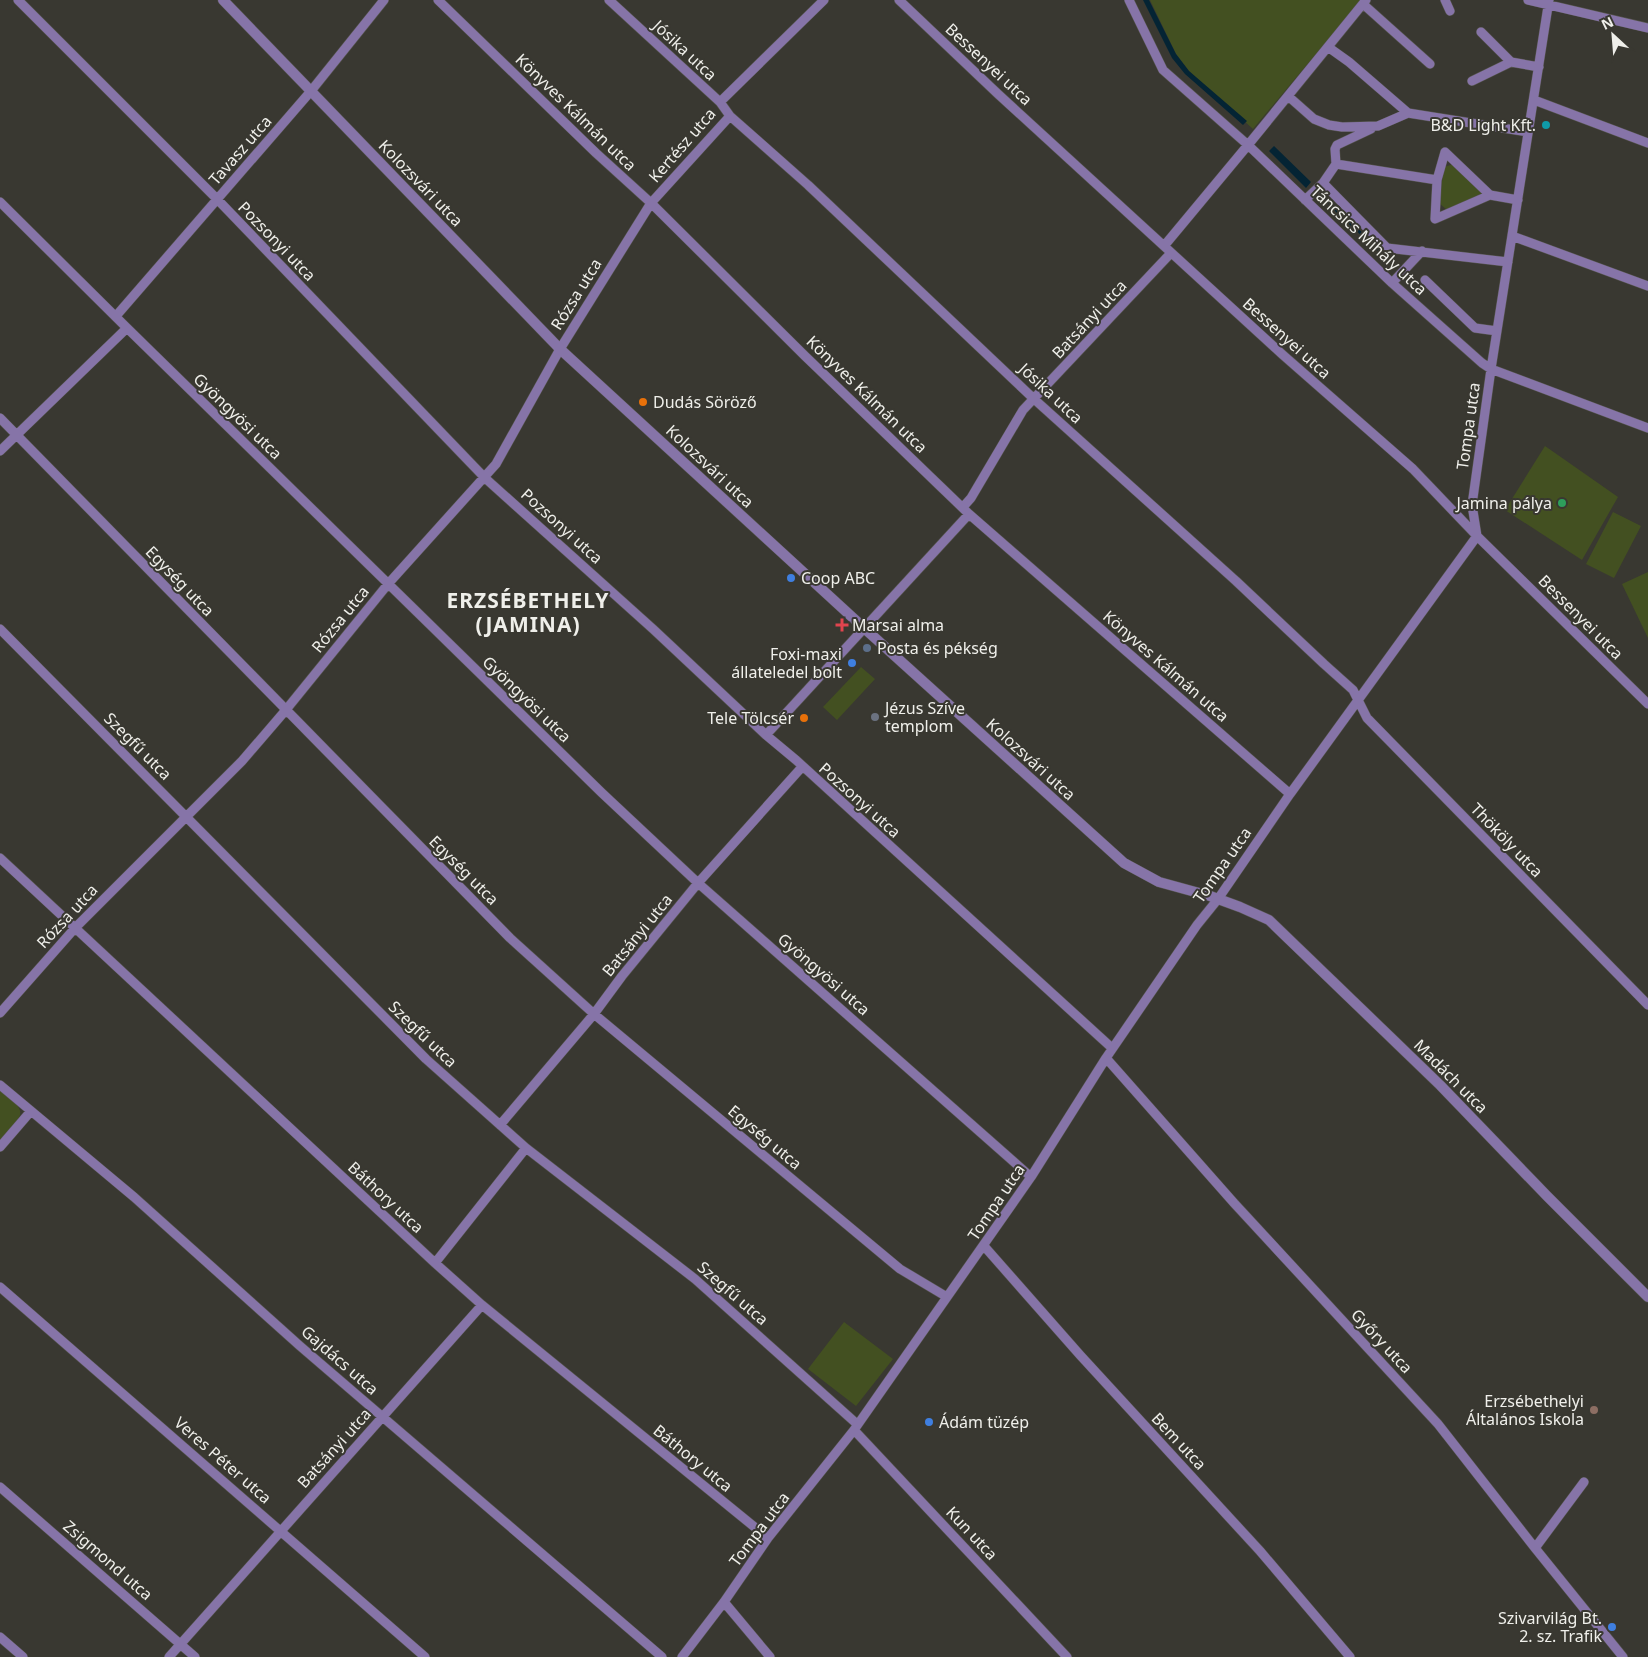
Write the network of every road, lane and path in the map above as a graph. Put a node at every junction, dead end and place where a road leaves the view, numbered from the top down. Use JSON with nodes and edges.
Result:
{"nodes":[{"id":1,"x":18,"y":0,"type":"edge"},
{"id":2,"x":223,"y":0,"type":"edge"},
{"id":3,"x":384,"y":0,"type":"edge"},
{"id":4,"x":438,"y":0,"type":"edge"},
{"id":5,"x":609,"y":0,"type":"edge"},
{"id":6,"x":824,"y":0,"type":"edge"},
{"id":7,"x":899,"y":0,"type":"edge"},
{"id":8,"x":1128,"y":0,"type":"edge"},
{"id":9,"x":1445,"y":0,"type":"edge"},
{"id":10,"x":1528,"y":0,"type":"edge"},
{"id":11,"x":1364,"y":2,"type":"edge"},
{"id":12,"x":1549,"y":2,"type":"edge"},
{"id":13,"x":1450,"y":11,"type":"dead end"},
{"id":14,"x":1648,"y":28,"type":"edge"},
{"id":15,"x":1481,"y":32,"type":"dead end"},
{"id":16,"x":1328,"y":47,"type":"junction"},
{"id":17,"x":1511,"y":62,"type":"junction"},
{"id":18,"x":1430,"y":64,"type":"dead end"},
{"id":19,"x":1539,"y":67,"type":"junction"},
{"id":20,"x":1472,"y":81,"type":"dead end"},
{"id":21,"x":311,"y":91,"type":"junction"},
{"id":22,"x":1288,"y":96,"type":"junction"},
{"id":23,"x":1534,"y":100,"type":"junction"},
{"id":24,"x":720,"y":102,"type":"junction"},
{"id":25,"x":1408,"y":113,"type":"junction"},
{"id":26,"x":730,"y":116,"type":"junction"},
{"id":27,"x":1378,"y":126,"type":"junction"},
{"id":28,"x":1346,"y":128,"type":"junction"},
{"id":29,"x":1528,"y":132,"type":"junction"},
{"id":30,"x":1349,"y":140,"type":"junction"},
{"id":31,"x":1648,"y":143,"type":"edge"},
{"id":32,"x":1248,"y":145,"type":"junction"},
{"id":33,"x":1336,"y":164,"type":"junction"},
{"id":34,"x":1437,"y":180,"type":"junction"},
{"id":35,"x":1322,"y":183,"type":"junction"},
{"id":36,"x":1490,"y":195,"type":"junction"},
{"id":37,"x":216,"y":199,"type":"junction"},
{"id":38,"x":1305,"y":200,"type":"junction"},
{"id":39,"x":1518,"y":200,"type":"junction"},
{"id":40,"x":0,"y":202,"type":"edge"},
{"id":41,"x":651,"y":203,"type":"junction"},
{"id":42,"x":1512,"y":236,"type":"junction"},
{"id":43,"x":1164,"y":246,"type":"junction"},
{"id":44,"x":1422,"y":251,"type":"junction"},
{"id":45,"x":1171,"y":253,"type":"junction"},
{"id":46,"x":1508,"y":262,"type":"junction"},
{"id":47,"x":1425,"y":280,"type":"dead end"},
{"id":48,"x":1392,"y":282,"type":"junction"},
{"id":49,"x":1648,"y":286,"type":"edge"},
{"id":50,"x":116,"y":316,"type":"junction"},
{"id":51,"x":126,"y":328,"type":"junction"},
{"id":52,"x":1497,"y":331,"type":"junction"},
{"id":53,"x":560,"y":348,"type":"junction"},
{"id":54,"x":1491,"y":369,"type":"junction"},
{"id":55,"x":1034,"y":399,"type":"junction"},
{"id":56,"x":0,"y":418,"type":"edge"},
{"id":57,"x":1648,"y":428,"type":"edge"},
{"id":58,"x":16,"y":435,"type":"junction"},
{"id":59,"x":0,"y":451,"type":"edge"},
{"id":60,"x":485,"y":478,"type":"junction"},
{"id":61,"x":966,"y":511,"type":"junction"},
{"id":62,"x":1477,"y":536,"type":"junction"},
{"id":63,"x":388,"y":584,"type":"junction"},
{"id":64,"x":864,"y":628,"type":"junction"},
{"id":65,"x":0,"y":629,"type":"edge"},
{"id":66,"x":1354,"y":690,"type":"joint"},
{"id":67,"x":1358,"y":701,"type":"junction"},
{"id":68,"x":1648,"y":704,"type":"edge"},
{"id":69,"x":285,"y":711,"type":"junction"},
{"id":70,"x":766,"y":735,"type":"junction"},
{"id":71,"x":802,"y":767,"type":"junction"},
{"id":72,"x":1290,"y":794,"type":"junction"},
{"id":73,"x":186,"y":816,"type":"junction"},
{"id":74,"x":0,"y":858,"type":"edge"},
{"id":75,"x":698,"y":883,"type":"junction"},
{"id":76,"x":1218,"y":899,"type":"junction"},
{"id":77,"x":75,"y":928,"type":"junction"},
{"id":78,"x":1648,"y":1005,"type":"edge"},
{"id":79,"x":0,"y":1013,"type":"edge"},
{"id":80,"x":594,"y":1014,"type":"junction"},
{"id":81,"x":1112,"y":1048,"type":"junction"},
{"id":82,"x":1106,"y":1058,"type":"junction"},
{"id":83,"x":0,"y":1085,"type":"edge"},
{"id":84,"x":31,"y":1111,"type":"junction"},
{"id":85,"x":500,"y":1126,"type":"junction"},
{"id":86,"x":0,"y":1147,"type":"edge"},
{"id":87,"x":526,"y":1148,"type":"junction"},
{"id":88,"x":1031,"y":1177,"type":"junction"},
{"id":89,"x":984,"y":1246,"type":"junction"},
{"id":90,"x":435,"y":1263,"type":"junction"},
{"id":91,"x":0,"y":1287,"type":"edge"},
{"id":92,"x":946,"y":1297,"type":"junction"},
{"id":93,"x":1648,"y":1297,"type":"edge"},
{"id":94,"x":482,"y":1305,"type":"junction"},
{"id":95,"x":383,"y":1416,"type":"junction"},
{"id":96,"x":856,"y":1427,"type":"junction"},
{"id":97,"x":1584,"y":1482,"type":"dead end"},
{"id":98,"x":0,"y":1487,"type":"edge"},
{"id":99,"x":281,"y":1531,"type":"junction"},
{"id":100,"x":768,"y":1538,"type":"junction"},
{"id":101,"x":1535,"y":1548,"type":"junction"},
{"id":102,"x":724,"y":1602,"type":"junction"},
{"id":103,"x":0,"y":1637,"type":"edge"},
{"id":104,"x":181,"y":1644,"type":"junction"},
{"id":105,"x":23,"y":1657,"type":"edge"},
{"id":106,"x":170,"y":1657,"type":"edge"},
{"id":107,"x":195,"y":1657,"type":"edge"},
{"id":108,"x":425,"y":1657,"type":"edge"},
{"id":109,"x":662,"y":1657,"type":"edge"},
{"id":110,"x":682,"y":1657,"type":"edge"},
{"id":111,"x":770,"y":1657,"type":"edge"},
{"id":112,"x":1067,"y":1657,"type":"edge"},
{"id":113,"x":1350,"y":1657,"type":"edge"},
{"id":114,"x":1623,"y":1657,"type":"edge"}],
"edges":[{"from":1,"to":37,"type":"street","name":"Pozsonyi utca"},
{"from":2,"to":21,"type":"street","name":"Kolozsvári utca"},
{"from":3,"to":21,"type":"street","name":"Tavasz utca"},
{"from":4,"to":41,"type":"street","name":"Könyves Kálmán utca"},
{"from":5,"to":24,"type":"street","name":"Jósika utca"},
{"from":6,"to":24,"type":"street","name":"Kertész utca"},
{"from":7,"to":43,"type":"street","name":"Bessenyei utca"},
{"from":8,"to":32,"type":"street","name":"Táncsics Mihály utca"},
{"from":9,"to":13,"type":"street"},
{"from":10,"to":12,"type":"street"},
{"from":11,"to":16,"type":"street"},
{"from":11,"to":18,"type":"street"},
{"from":12,"to":14,"type":"street"},
{"from":12,"to":19,"type":"street","name":"Tompa utca"},
{"from":15,"to":17,"type":"street"},
{"from":16,"to":22,"type":"street"},
{"from":16,"to":25,"type":"street"},
{"from":17,"to":19,"type":"street"},
{"from":17,"to":20,"type":"street"},
{"from":19,"to":23,"type":"street","name":"Tompa utca"},
{"from":21,"to":37,"type":"street","name":"Tavasz utca"},
{"from":21,"to":53,"type":"street","name":"Kolozsvári utca"},
{"from":22,"to":28,"type":"street"},
{"from":22,"to":32,"type":"street"},
{"from":23,"to":29,"type":"street","name":"Tompa utca"},
{"from":23,"to":31,"type":"street"},
{"from":24,"to":26,"type":"street","name":"Kertész utca"},
{"from":25,"to":27,"type":"street"},
{"from":25,"to":29,"type":"street"},
{"from":26,"to":41,"type":"street","name":"Kertész utca"},
{"from":26,"to":55,"type":"street","name":"Jósika utca"},
{"from":27,"to":28,"type":"street"},
{"from":27,"to":30,"type":"street"},
{"from":28,"to":30,"type":"street"},
{"from":29,"to":39,"type":"street","name":"Tompa utca"},
{"from":30,"to":33,"type":"street"},
{"from":32,"to":38,"type":"street","name":"Táncsics Mihály utca"},
{"from":32,"to":43,"type":"street"},
{"from":33,"to":34,"type":"street"},
{"from":33,"to":35,"type":"street"},
{"from":34,"to":36,"type":"street"},
{"from":34,"to":36,"type":"street"},
{"from":35,"to":38,"type":"street"},
{"from":35,"to":44,"type":"street"},
{"from":36,"to":39,"type":"street"},
{"from":37,"to":50,"type":"street","name":"Tavasz utca"},
{"from":37,"to":60,"type":"street","name":"Pozsonyi utca"},
{"from":38,"to":48,"type":"street","name":"Táncsics Mihály utca"},
{"from":39,"to":42,"type":"street","name":"Tompa utca"},
{"from":40,"to":50,"type":"street","name":"Gyöngyösi utca"},
{"from":41,"to":53,"type":"street","name":"Rózsa utca"},
{"from":41,"to":61,"type":"street","name":"Könyves Kálmán utca"},
{"from":42,"to":46,"type":"street","name":"Tompa utca"},
{"from":42,"to":49,"type":"street"},
{"from":43,"to":45,"type":"street","name":"Bessenyei utca"},
{"from":44,"to":46,"type":"street"},
{"from":44,"to":48,"type":"street"},
{"from":45,"to":55,"type":"street","name":"Batsányi utca"},
{"from":45,"to":62,"type":"street","name":"Bessenyei utca"},
{"from":46,"to":52,"type":"street","name":"Tompa utca"},
{"from":47,"to":52,"type":"street"},
{"from":48,"to":54,"type":"street","name":"Táncsics Mihály utca"},
{"from":50,"to":51,"type":"street","name":"Gyöngyösi utca"},
{"from":51,"to":58,"type":"street"},
{"from":51,"to":63,"type":"street","name":"Gyöngyösi utca"},
{"from":52,"to":54,"type":"street","name":"Tompa utca"},
{"from":53,"to":60,"type":"street","name":"Rózsa utca"},
{"from":53,"to":64,"type":"street","name":"Kolozsvári utca"},
{"from":54,"to":57,"type":"street","name":"Táncsics Mihály utca"},
{"from":54,"to":62,"type":"street","name":"Tompa utca"},
{"from":55,"to":61,"type":"street","name":"Batsányi utca"},
{"from":55,"to":66,"type":"street","name":"Jósika utca"},
{"from":56,"to":58,"type":"street","name":"Egység utca"},
{"from":58,"to":59,"type":"street"},
{"from":58,"to":69,"type":"street","name":"Egység utca"},
{"from":60,"to":63,"type":"street","name":"Rózsa utca"},
{"from":60,"to":70,"type":"street","name":"Pozsonyi utca"},
{"from":61,"to":64,"type":"street","name":"Batsányi utca"},
{"from":61,"to":72,"type":"street","name":"Könyves Kálmán utca"},
{"from":62,"to":67,"type":"street","name":"Tompa utca"},
{"from":62,"to":68,"type":"street","name":"Bessenyei utca"},
{"from":63,"to":69,"type":"street","name":"Rózsa utca"},
{"from":63,"to":75,"type":"street","name":"Gyöngyösi utca"},
{"from":64,"to":70,"type":"street","name":"Batsányi utca"},
{"from":64,"to":76,"type":"street","name":"Kolozsvári utca"},
{"from":65,"to":73,"type":"street","name":"Szegfű utca"},
{"from":66,"to":67,"type":"street","name":"Thököly utca"},
{"from":67,"to":72,"type":"street","name":"Tompa utca"},
{"from":67,"to":78,"type":"street","name":"Thököly utca"},
{"from":69,"to":73,"type":"street","name":"Rózsa utca"},
{"from":69,"to":80,"type":"street","name":"Egység utca"},
{"from":70,"to":71,"type":"street","name":"Pozsonyi utca"},
{"from":71,"to":75,"type":"street","name":"Batsányi utca"},
{"from":71,"to":81,"type":"street","name":"Pozsonyi utca"},
{"from":72,"to":76,"type":"street","name":"Tompa utca"},
{"from":73,"to":77,"type":"street","name":"Rózsa utca"},
{"from":73,"to":85,"type":"street","name":"Szegfű utca"},
{"from":74,"to":77,"type":"street","name":"Báthory utca"},
{"from":75,"to":80,"type":"street","name":"Batsányi utca"},
{"from":75,"to":88,"type":"street","name":"Gyöngyösi utca"},
{"from":76,"to":81,"type":"street","name":"Tompa utca"},
{"from":76,"to":93,"type":"street","name":"Madách utca"},
{"from":77,"to":79,"type":"street","name":"Rózsa utca"},
{"from":77,"to":90,"type":"street","name":"Báthory utca"},
{"from":80,"to":85,"type":"street","name":"Batsányi utca"},
{"from":80,"to":92,"type":"street","name":"Egység utca"},
{"from":81,"to":82,"type":"street","name":"Tompa utca"},
{"from":82,"to":88,"type":"street","name":"Tompa utca"},
{"from":82,"to":101,"type":"street","name":"Győry utca"},
{"from":83,"to":84,"type":"street","name":"Gajdács utca"},
{"from":84,"to":86,"type":"street"},
{"from":84,"to":95,"type":"street","name":"Gajdács utca"},
{"from":85,"to":87,"type":"street","name":"Szegfű utca"},
{"from":87,"to":90,"type":"street"},
{"from":87,"to":96,"type":"street","name":"Szegfű utca"},
{"from":88,"to":89,"type":"street","name":"Tompa utca"},
{"from":89,"to":92,"type":"street","name":"Tompa utca"},
{"from":89,"to":113,"type":"street","name":"Bem utca"},
{"from":90,"to":94,"type":"street","name":"Báthory utca"},
{"from":91,"to":99,"type":"street","name":"Veres Péter utca"},
{"from":92,"to":96,"type":"street","name":"Tompa utca"},
{"from":94,"to":95,"type":"street","name":"Batsányi utca"},
{"from":94,"to":100,"type":"street","name":"Báthory utca"},
{"from":95,"to":99,"type":"street","name":"Batsányi utca"},
{"from":95,"to":109,"type":"street","name":"Gajdács utca"},
{"from":96,"to":100,"type":"street","name":"Tompa utca"},
{"from":96,"to":112,"type":"street","name":"Kun utca"},
{"from":97,"to":101,"type":"street"},
{"from":98,"to":104,"type":"street","name":"Zsigmond utca"},
{"from":99,"to":104,"type":"street","name":"Batsányi utca"},
{"from":99,"to":108,"type":"street","name":"Veres Péter utca"},
{"from":100,"to":102,"type":"street","name":"Tompa utca"},
{"from":101,"to":114,"type":"street","name":"Győry utca"},
{"from":102,"to":110,"type":"street","name":"Tompa utca"},
{"from":102,"to":111,"type":"street"},
{"from":103,"to":105,"type":"street"},
{"from":104,"to":106,"type":"street","name":"Batsányi utca"},
{"from":104,"to":107,"type":"street","name":"Zsigmond utca"}]}
